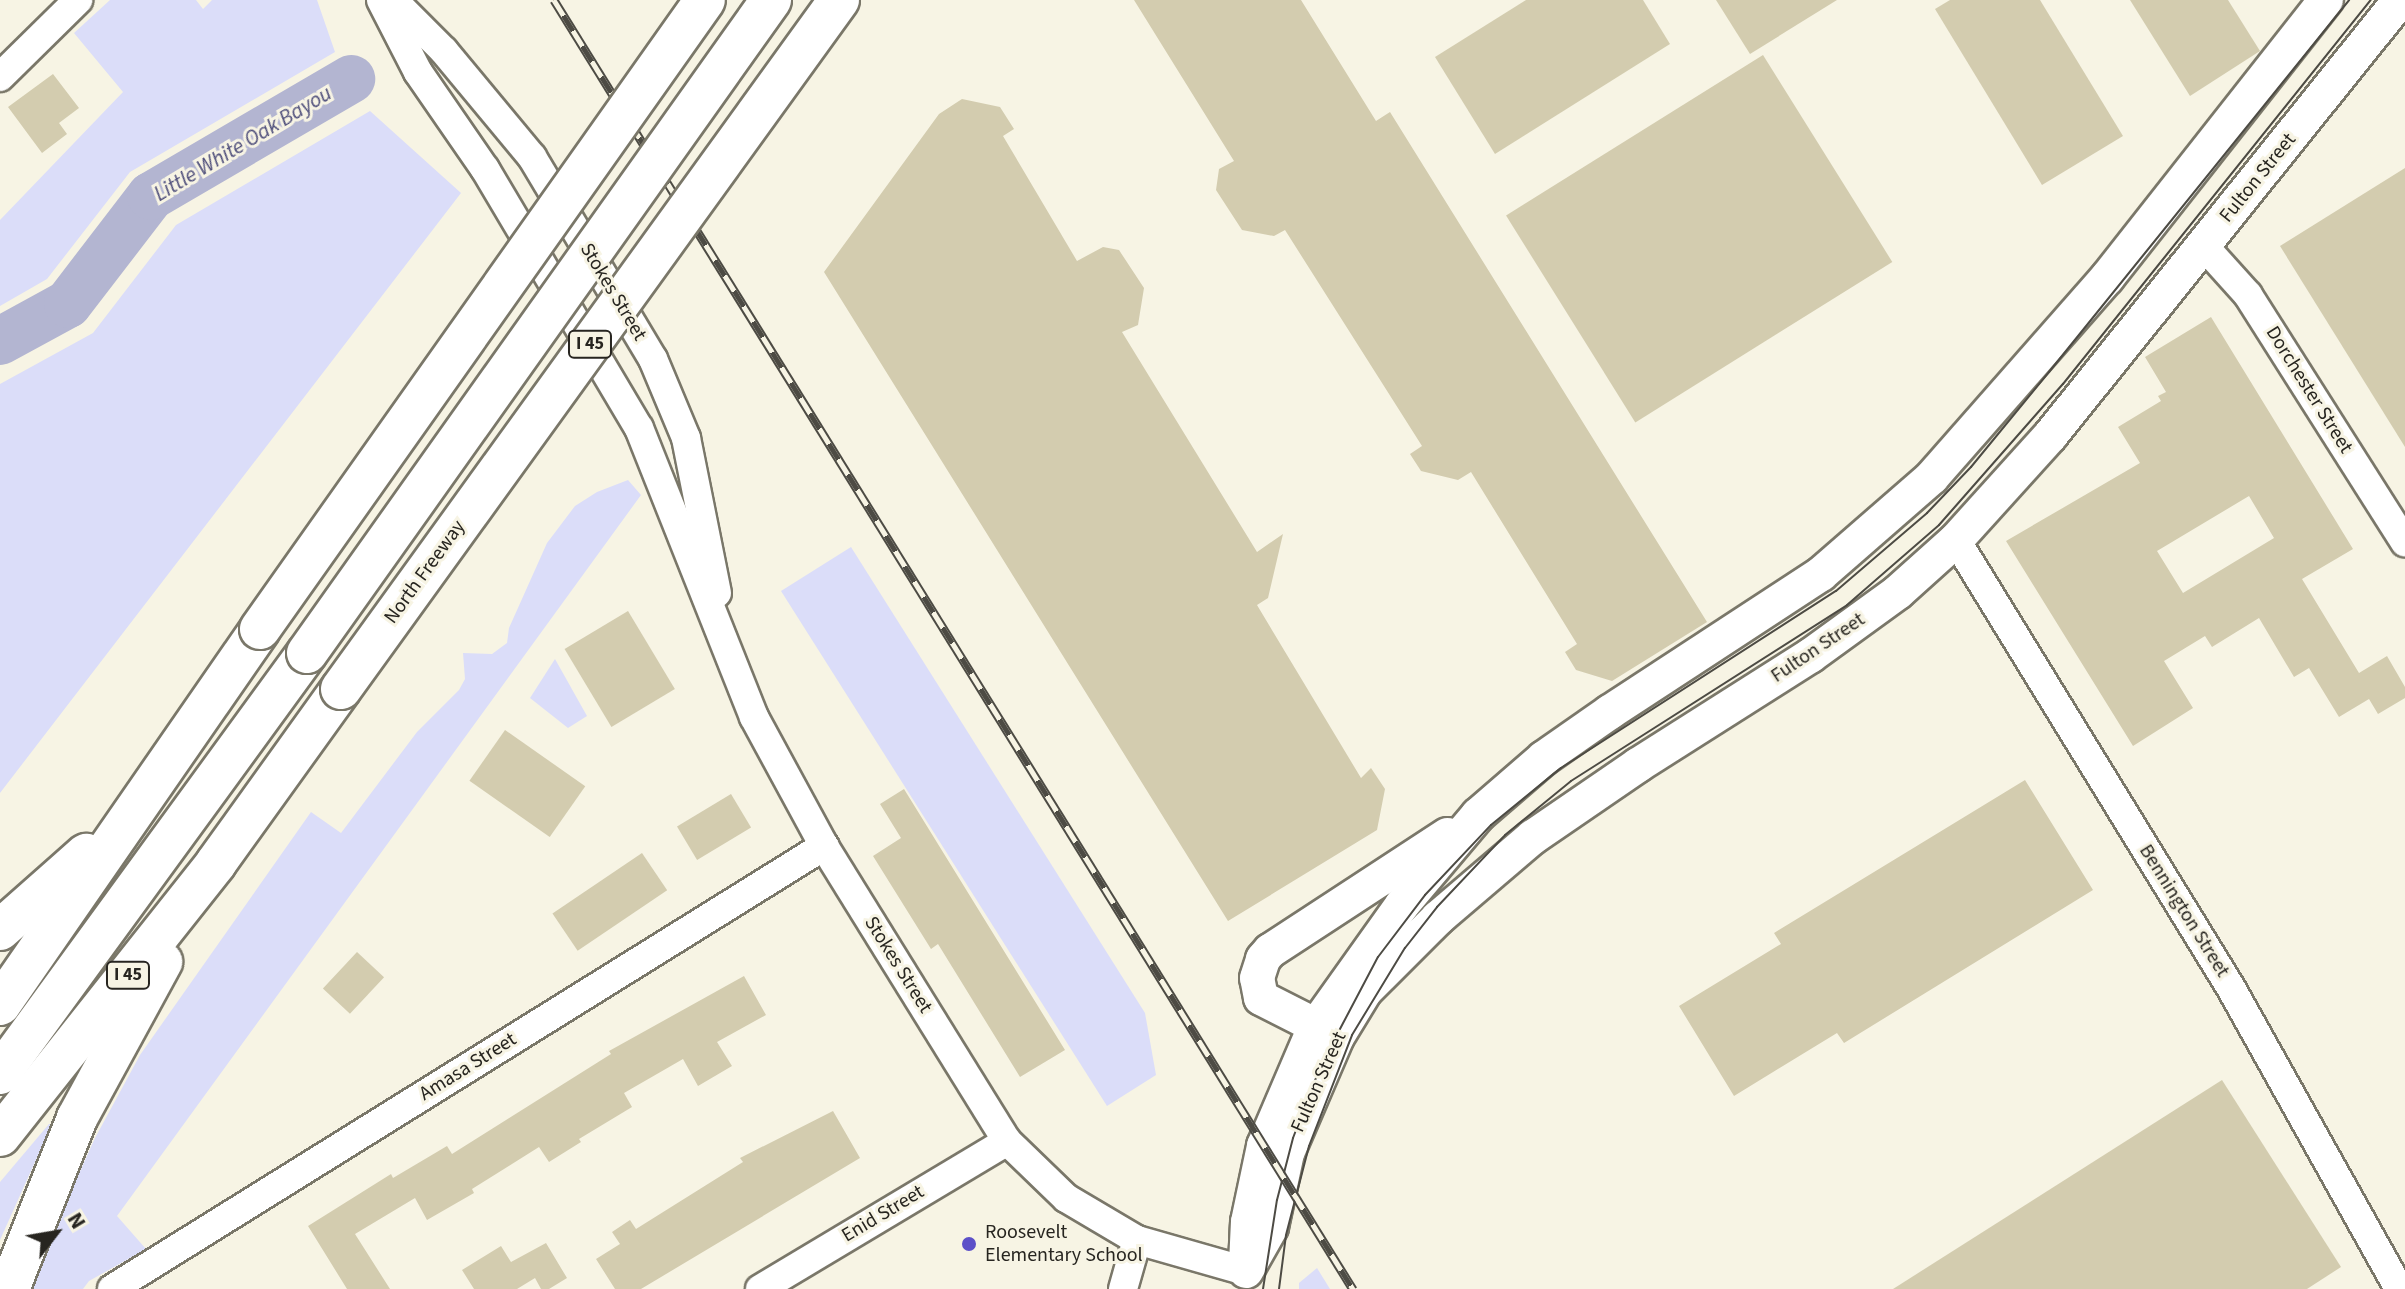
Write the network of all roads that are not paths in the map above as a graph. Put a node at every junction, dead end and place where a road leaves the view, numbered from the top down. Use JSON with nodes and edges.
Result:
{"nodes":[{"id":1,"x":78,"y":0,"type":"edge"},
{"id":2,"x":381,"y":0,"type":"edge"},
{"id":3,"x":393,"y":0,"type":"edge"},
{"id":4,"x":705,"y":0,"type":"edge"},
{"id":5,"x":771,"y":0,"type":"edge"},
{"id":6,"x":839,"y":0,"type":"edge"},
{"id":7,"x":2326,"y":0,"type":"edge"},
{"id":8,"x":2400,"y":0,"type":"edge"},
{"id":9,"x":0,"y":77,"type":"edge"},
{"id":10,"x":2203,"y":245,"type":"junction"},
{"id":11,"x":1956,"y":540,"type":"junction"},
{"id":12,"x":2405,"y":542,"type":"edge"},
{"id":13,"x":723,"y":637,"type":"junction"},
{"id":14,"x":1478,"y":815,"type":"junction"},
{"id":15,"x":125,"y":820,"type":"junction"},
{"id":16,"x":824,"y":846,"type":"junction"},
{"id":17,"x":216,"y":863,"type":"junction"},
{"id":18,"x":0,"y":930,"type":"edge"},
{"id":19,"x":0,"y":1005,"type":"edge"},
{"id":20,"x":1326,"y":1032,"type":"junction"},
{"id":21,"x":0,"y":1074,"type":"edge"},
{"id":22,"x":0,"y":1136,"type":"edge"},
{"id":23,"x":1007,"y":1141,"type":"junction"},
{"id":24,"x":1137,"y":1240,"type":"junction"},
{"id":25,"x":1245,"y":1280,"type":"edge"},
{"id":26,"x":9,"y":1289,"type":"edge"},
{"id":27,"x":112,"y":1289,"type":"edge"},
{"id":28,"x":760,"y":1289,"type":"edge"},
{"id":29,"x":1123,"y":1289,"type":"edge"},
{"id":30,"x":2399,"y":1289,"type":"edge"}],
"edges":[{"from":1,"to":9,"type":"street"},
{"from":2,"to":13,"type":"street","name":"Stokes Street"},
{"from":3,"to":13,"type":"street","name":"Stokes Street"},
{"from":4,"to":15,"type":"highway","bridge":true},
{"from":5,"to":21,"type":"highway","bridge":true},
{"from":6,"to":17,"type":"highway","name":"North Freeway","number":"I 45","bridge":true},
{"from":7,"to":14,"type":"main road","name":"Fulton Street"},
{"from":8,"to":10,"type":"main road","name":"Fulton Street"},
{"from":10,"to":11,"type":"main road","name":"Fulton Street"},
{"from":10,"to":12,"type":"street","name":"Dorchester Street"},
{"from":11,"to":20,"type":"main road","name":"Fulton Street"},
{"from":11,"to":30,"type":"street","name":"Bennington Street"},
{"from":13,"to":16,"type":"street","name":"Stokes Street"},
{"from":14,"to":20,"type":"main road","name":"Fulton Street"},
{"from":14,"to":20,"type":"main road"},
{"from":15,"to":18,"type":"highway"},
{"from":15,"to":19,"type":"highway"},
{"from":16,"to":23,"type":"street","name":"Stokes Street"},
{"from":16,"to":27,"type":"street","name":"Amasa Street"},
{"from":17,"to":22,"type":"highway","name":"North Freeway","number":"I 45"},
{"from":17,"to":26,"type":"highway"},
{"from":20,"to":25,"type":"main road","name":"Fulton Street"},
{"from":23,"to":24,"type":"street","name":"Stokes Street"},
{"from":23,"to":28,"type":"street","name":"Enid Street"},
{"from":24,"to":25,"type":"street","name":"Stokes Street"},
{"from":24,"to":29,"type":"street"}]}
